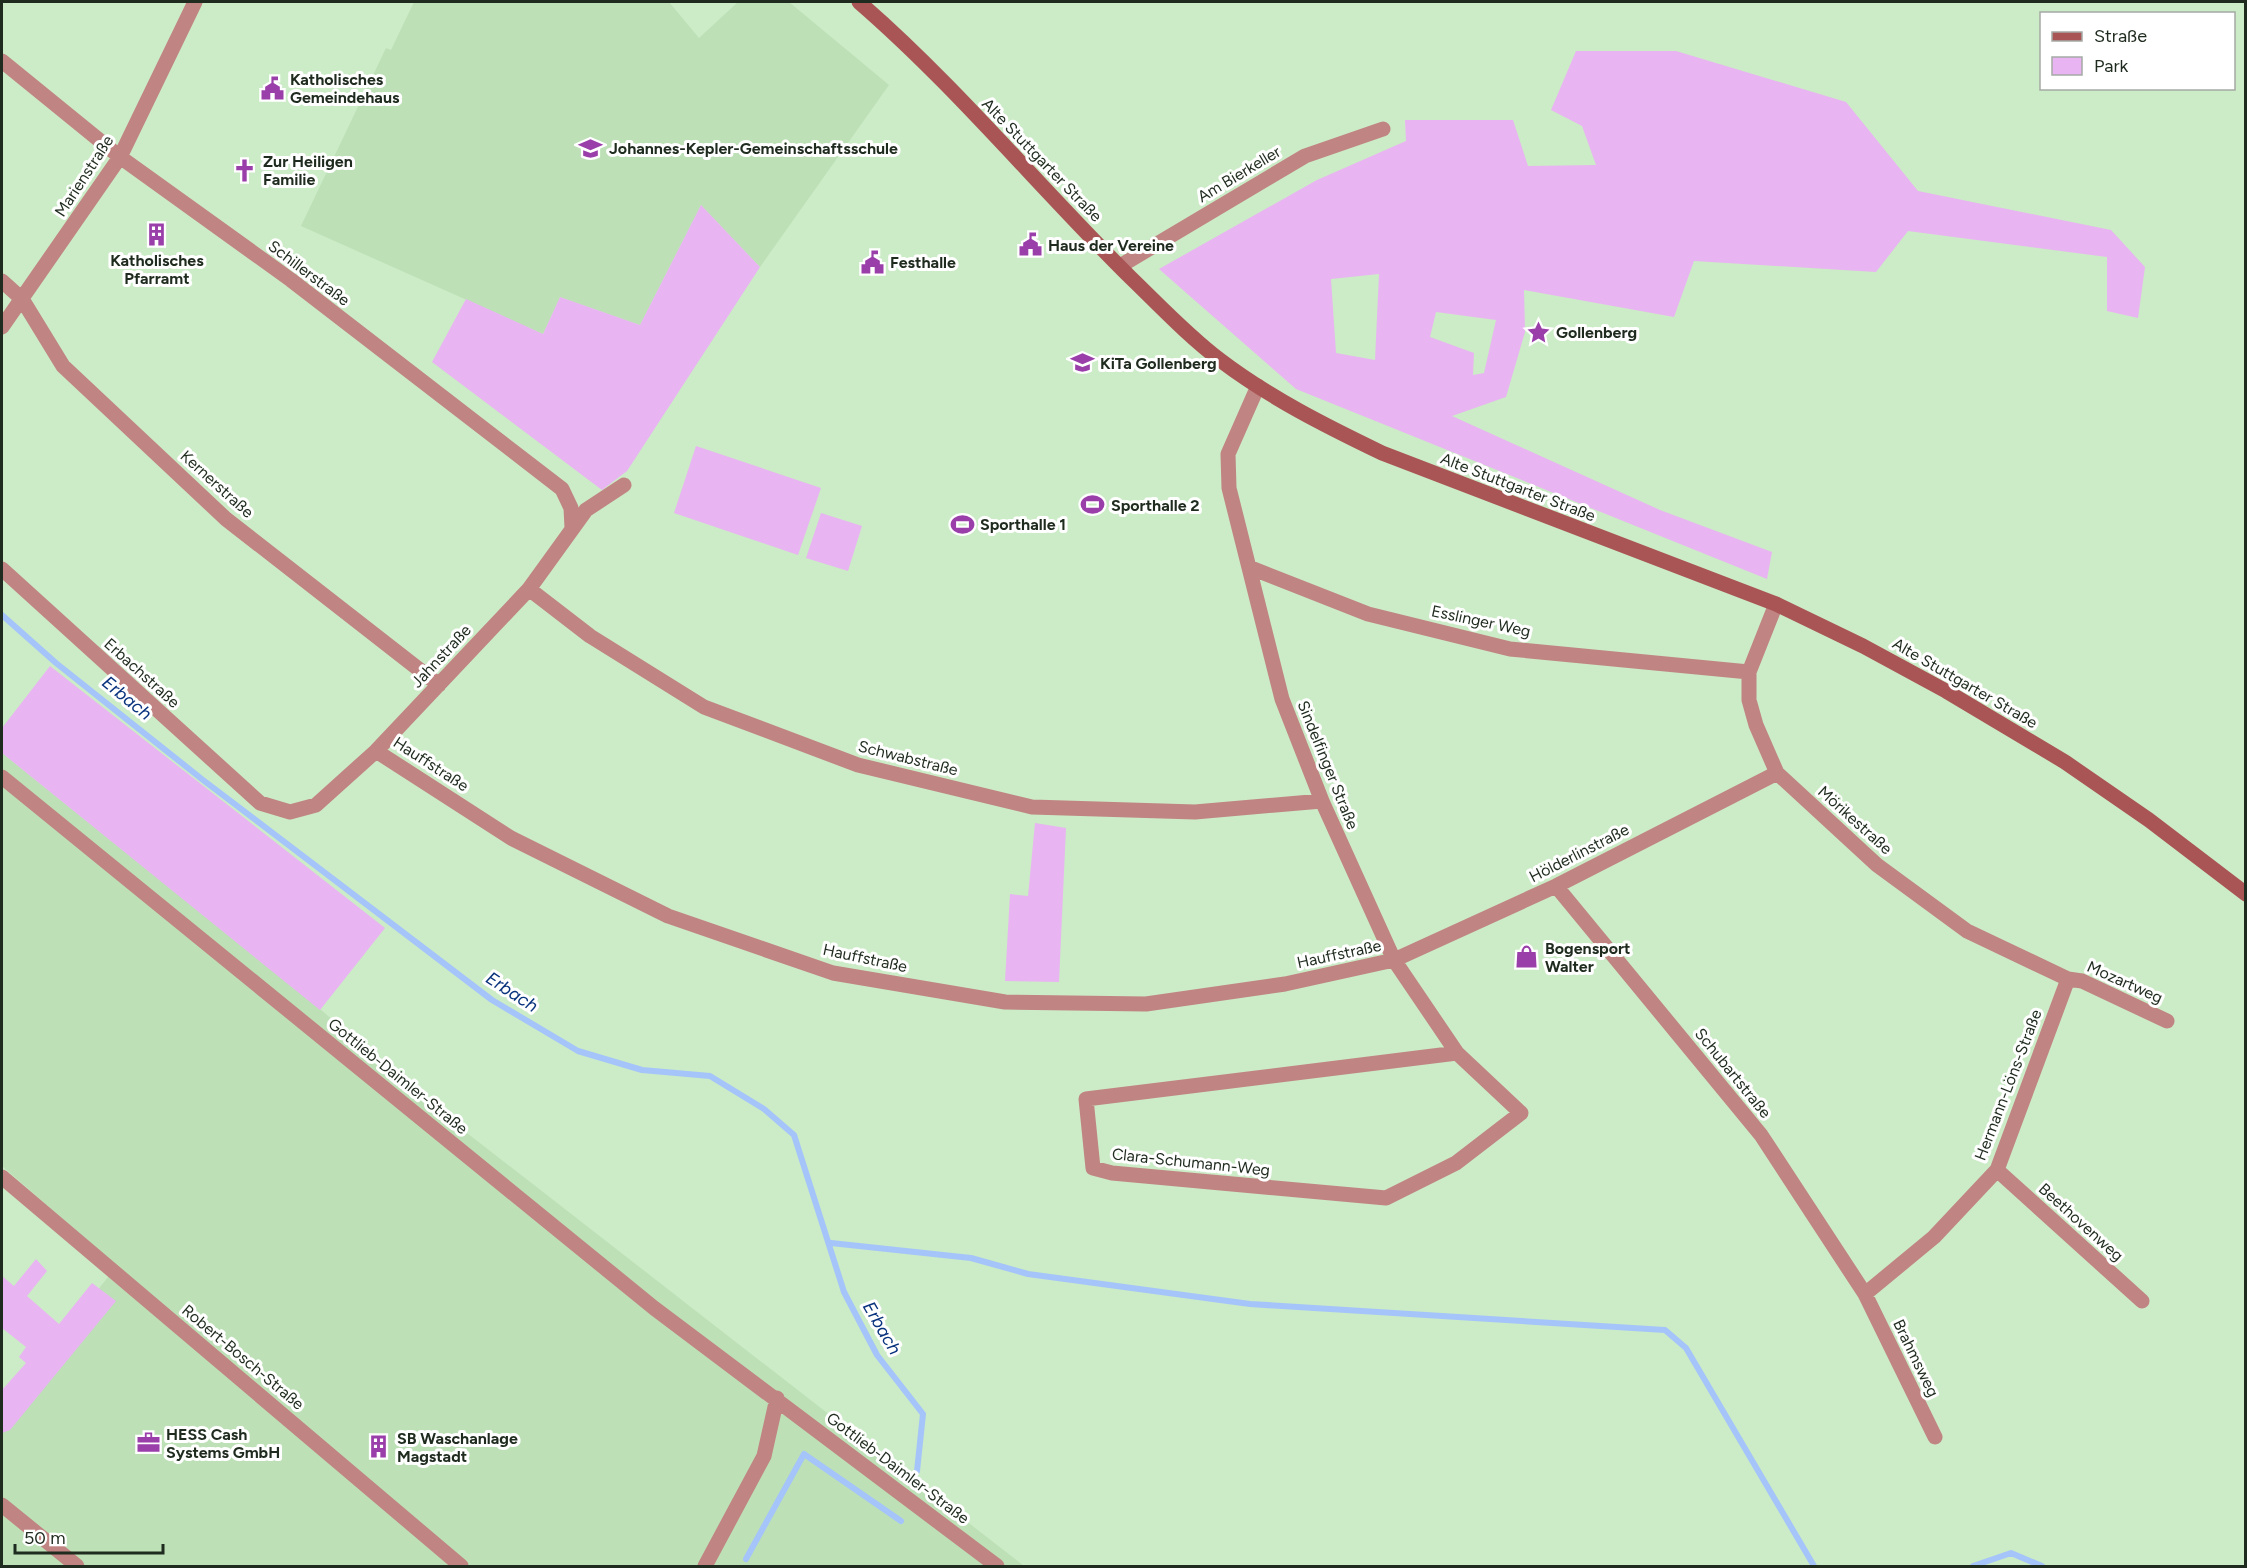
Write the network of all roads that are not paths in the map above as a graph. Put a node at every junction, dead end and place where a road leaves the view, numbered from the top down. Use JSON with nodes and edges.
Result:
{"nodes":[{"id":1,"x":195,"y":2,"type":"edge"},
{"id":2,"x":859,"y":2,"type":"edge"},
{"id":3,"x":2,"y":61,"type":"edge"},
{"id":4,"x":1383,"y":129,"type":"dead end"},
{"id":5,"x":120,"y":157,"type":"junction"},
{"id":6,"x":1120,"y":266,"type":"junction"},
{"id":7,"x":2,"y":281,"type":"edge"},
{"id":8,"x":22,"y":299,"type":"junction"},
{"id":9,"x":2,"y":327,"type":"edge"},
{"id":10,"x":1258,"y":386,"type":"junction"},
{"id":11,"x":624,"y":485,"type":"dead end"},
{"id":12,"x":572,"y":528,"type":"junction"},
{"id":13,"x":1251,"y":568,"type":"junction"},
{"id":14,"x":2,"y":569,"type":"edge"},
{"id":15,"x":529,"y":589,"type":"junction"},
{"id":16,"x":1776,"y":604,"type":"junction"},
{"id":17,"x":1749,"y":672,"type":"junction"},
{"id":18,"x":439,"y":685,"type":"junction"},
{"id":19,"x":376,"y":751,"type":"junction"},
{"id":20,"x":1777,"y":773,"type":"junction"},
{"id":21,"x":2,"y":777,"type":"edge"},
{"id":22,"x":1322,"y":801,"type":"junction"},
{"id":23,"x":260,"y":803,"type":"joint"},
{"id":24,"x":1556,"y":886,"type":"junction"},
{"id":25,"x":2246,"y":894,"type":"edge"},
{"id":26,"x":1394,"y":960,"type":"junction"},
{"id":27,"x":2068,"y":979,"type":"junction"},
{"id":28,"x":2167,"y":1021,"type":"dead end"},
{"id":29,"x":1457,"y":1053,"type":"junction"},
{"id":30,"x":1521,"y":1113,"type":"joint"},
{"id":31,"x":1997,"y":1170,"type":"junction"},
{"id":32,"x":2,"y":1177,"type":"edge"},
{"id":33,"x":1865,"y":1294,"type":"junction"},
{"id":34,"x":2142,"y":1301,"type":"dead end"},
{"id":35,"x":777,"y":1398,"type":"junction"},
{"id":36,"x":1935,"y":1437,"type":"dead end"},
{"id":37,"x":2,"y":1505,"type":"edge"},
{"id":38,"x":77,"y":1566,"type":"edge"},
{"id":39,"x":461,"y":1566,"type":"edge"},
{"id":40,"x":705,"y":1566,"type":"edge"},
{"id":41,"x":997,"y":1566,"type":"edge"}],
"edges":[{"from":1,"to":5,"type":"street","name":"Marienstraße"},
{"from":2,"to":6,"type":"street","name":"Alte Stuttgarter Straße"},
{"from":3,"to":5,"type":"street","name":"Schillerstraße"},
{"from":4,"to":6,"type":"street","name":"Am Bierkeller"},
{"from":5,"to":8,"type":"street","name":"Marienstraße"},
{"from":5,"to":12,"type":"street","name":"Schillerstraße"},
{"from":6,"to":10,"type":"street","name":"Alte Stuttgarter Straße"},
{"from":7,"to":8,"type":"street","name":"Kernerstraße"},
{"from":8,"to":9,"type":"street","name":"Marienstraße"},
{"from":8,"to":18,"type":"street","name":"Kernerstraße"},
{"from":10,"to":13,"type":"street","name":"Sindelfinger Straße"},
{"from":10,"to":16,"type":"street","name":"Alte Stuttgarter Straße"},
{"from":11,"to":12,"type":"street","name":"Jahnstraße"},
{"from":12,"to":15,"type":"street","name":"Jahnstraße"},
{"from":13,"to":17,"type":"street","name":"Esslinger Weg"},
{"from":13,"to":22,"type":"street","name":"Sindelfinger Straße"},
{"from":14,"to":23,"type":"street","name":"Erbachstraße"},
{"from":15,"to":18,"type":"street","name":"Jahnstraße"},
{"from":15,"to":22,"type":"street","name":"Schwabstraße"},
{"from":16,"to":17,"type":"street","name":"Mörikestraße"},
{"from":16,"to":25,"type":"street","name":"Alte Stuttgarter Straße"},
{"from":17,"to":20,"type":"street","name":"Mörikestraße"},
{"from":18,"to":19,"type":"street","name":"Jahnstraße"},
{"from":19,"to":23,"type":"street","name":"Jahnstraße"},
{"from":19,"to":26,"type":"street","name":"Hauffstraße"},
{"from":20,"to":24,"type":"street","name":"Hölderlinstraße"},
{"from":20,"to":27,"type":"street","name":"Mörikestraße"},
{"from":21,"to":35,"type":"street","name":"Gottlieb-Daimler-Straße"},
{"from":22,"to":26,"type":"street","name":"Sindelfinger Straße"},
{"from":24,"to":26,"type":"street","name":"Hölderlinstraße"},
{"from":24,"to":33,"type":"street","name":"Schubartstraße"},
{"from":26,"to":29,"type":"street","name":"Sindelfinger Straße"},
{"from":27,"to":28,"type":"street","name":"Mozartweg"},
{"from":27,"to":31,"type":"street","name":"Hermann-Löns-Straße"},
{"from":29,"to":30,"type":"street","name":"Sindelfinger Straße"},
{"from":29,"to":30,"type":"street","name":"Clara-Schumann-Weg"},
{"from":31,"to":33,"type":"street","name":"Hermann-Löns-Straße"},
{"from":31,"to":34,"type":"street","name":"Beethovenweg"},
{"from":32,"to":39,"type":"street","name":"Robert-Bosch-Straße"},
{"from":33,"to":36,"type":"street","name":"Brahmsweg"},
{"from":35,"to":40,"type":"street"},
{"from":35,"to":41,"type":"street","name":"Gottlieb-Daimler-Straße"},
{"from":37,"to":38,"type":"street"}]}
